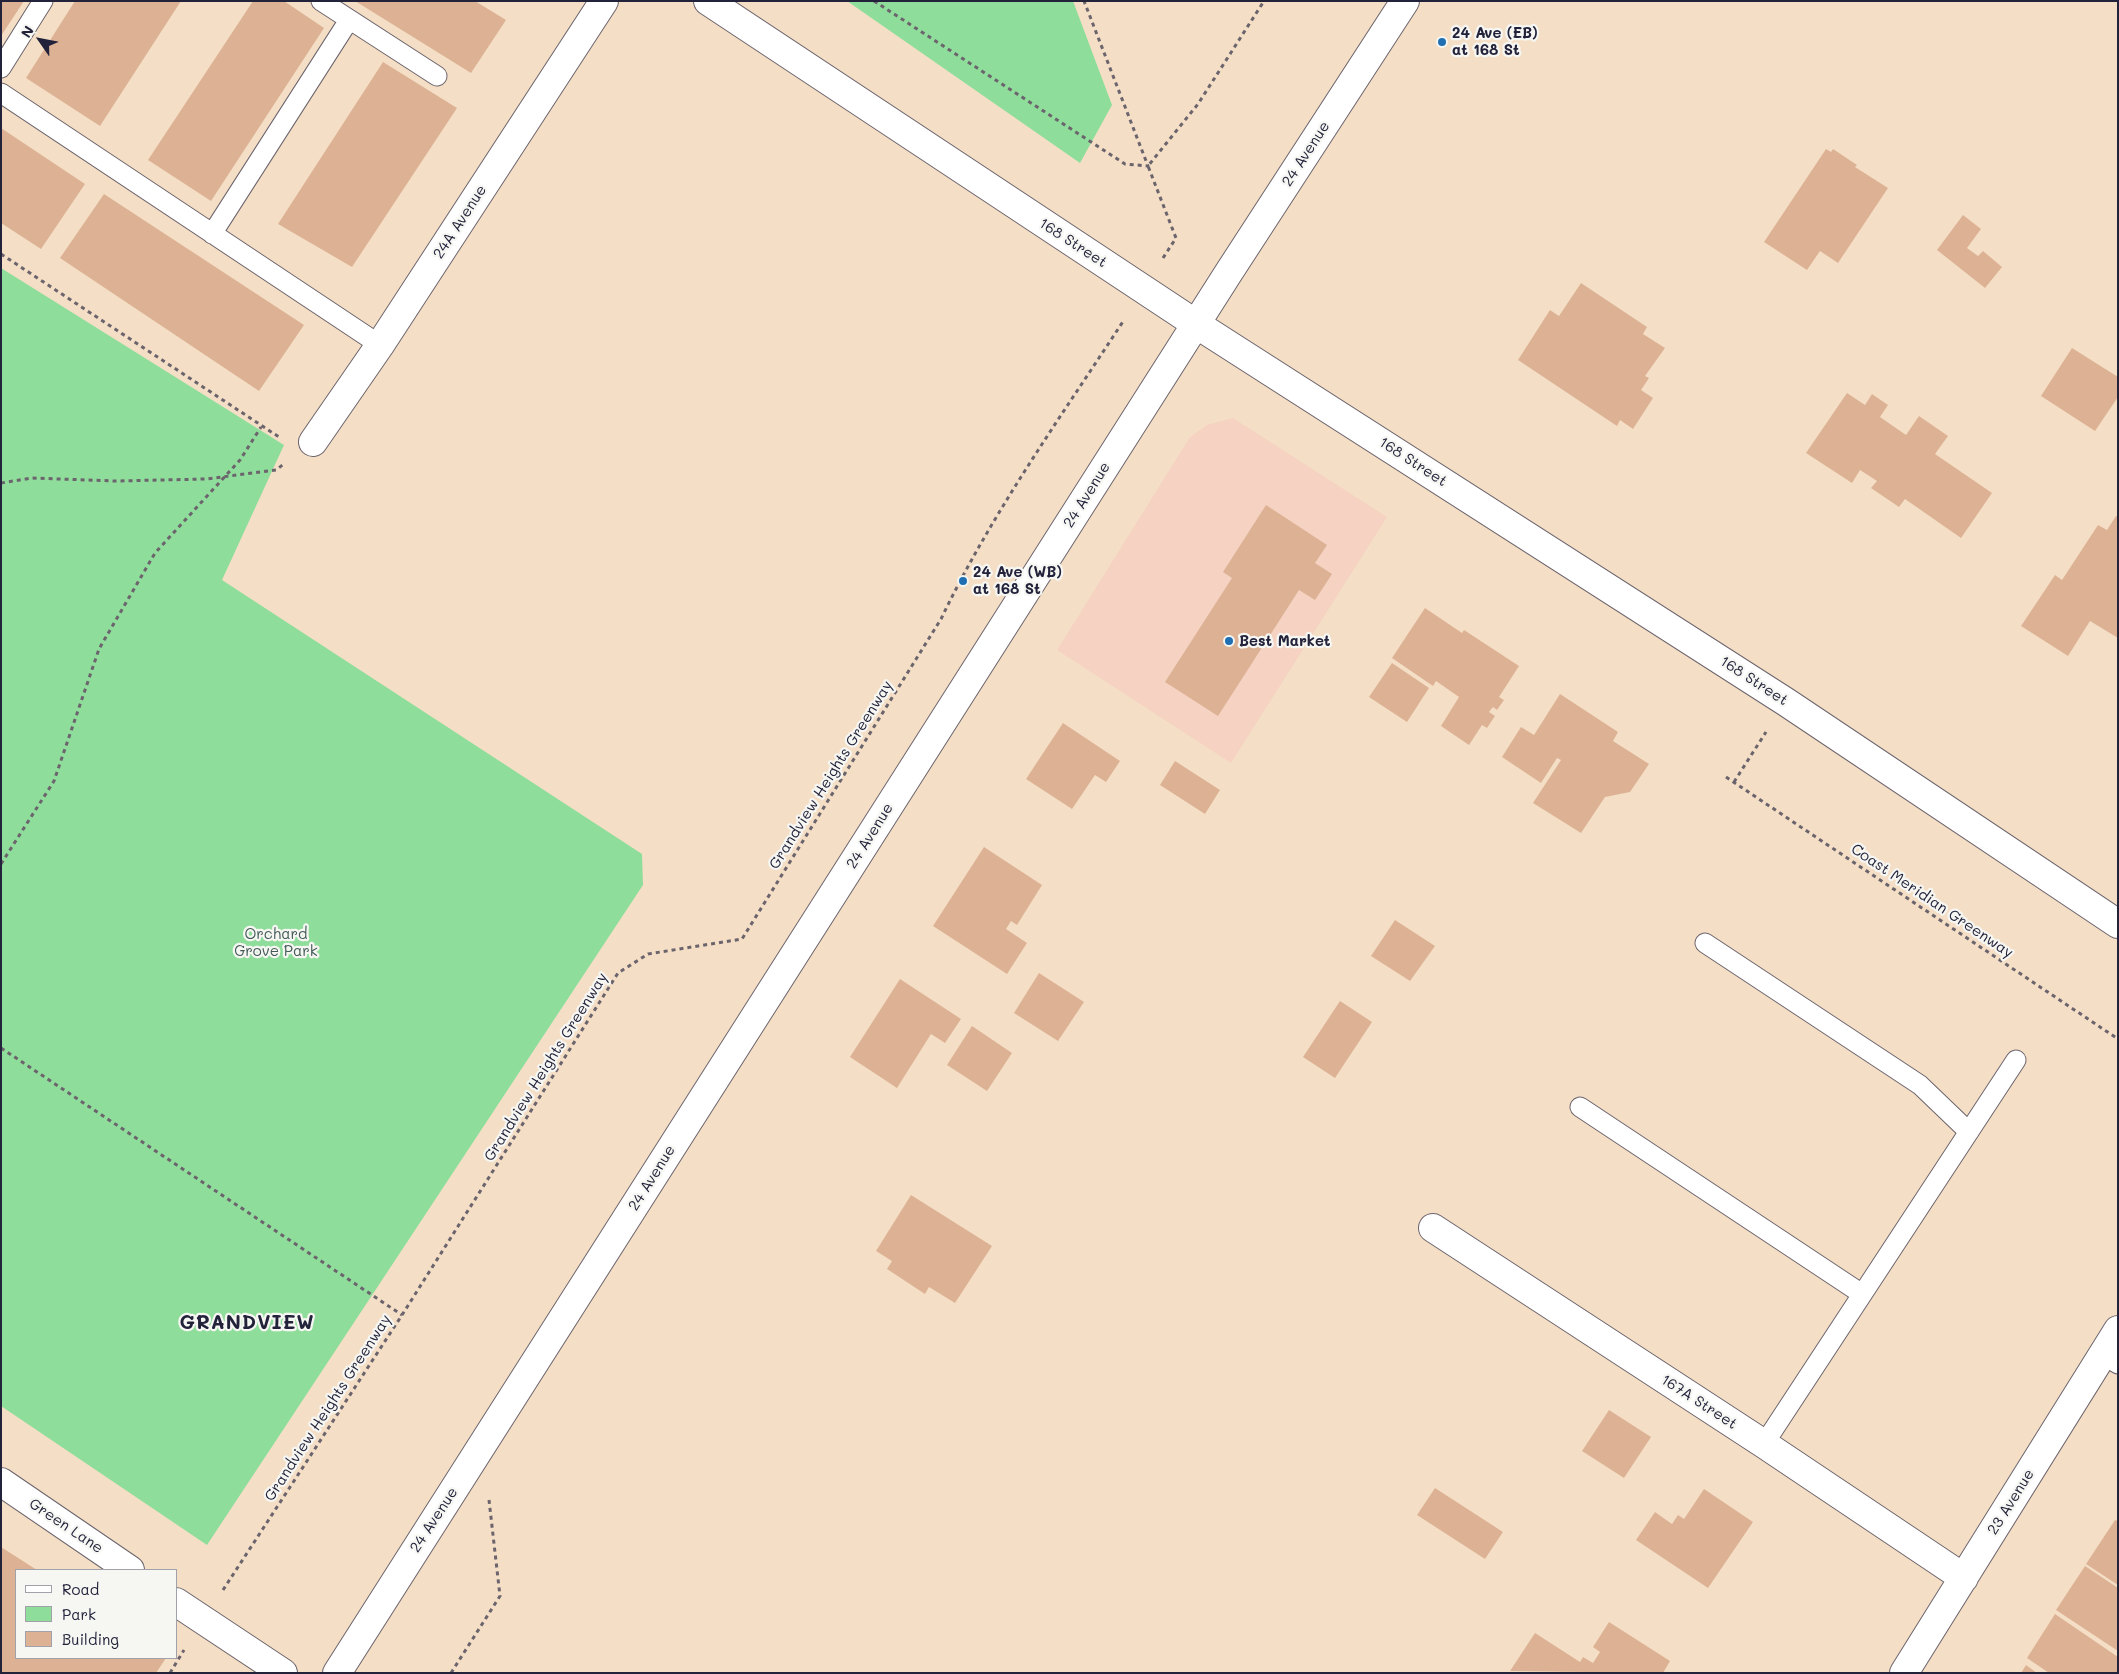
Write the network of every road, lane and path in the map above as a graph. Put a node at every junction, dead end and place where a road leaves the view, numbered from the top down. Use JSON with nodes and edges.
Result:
{"nodes":[{"id":1,"x":43,"y":1,"type":"edge"},
{"id":2,"x":321,"y":1,"type":"edge"},
{"id":3,"x":604,"y":1,"type":"edge"},
{"id":4,"x":708,"y":1,"type":"edge"},
{"id":5,"x":874,"y":1,"type":"edge"},
{"id":6,"x":1084,"y":1,"type":"edge"},
{"id":7,"x":1264,"y":1,"type":"edge"},
{"id":8,"x":1405,"y":1,"type":"edge"},
{"id":9,"x":349,"y":20,"type":"junction"},
{"id":10,"x":1,"y":68,"type":"edge"},
{"id":11,"x":437,"y":76,"type":"dead end"},
{"id":12,"x":1,"y":93,"type":"edge"},
{"id":13,"x":1148,"y":166,"type":"junction"},
{"id":14,"x":212,"y":234,"type":"junction"},
{"id":15,"x":1176,"y":238,"type":"dead end"},
{"id":16,"x":1,"y":254,"type":"edge"},
{"id":17,"x":1196,"y":324,"type":"junction"},
{"id":18,"x":1112,"y":340,"type":"dead end"},
{"id":19,"x":380,"y":345,"type":"junction"},
{"id":20,"x":260,"y":427,"type":"junction"},
{"id":21,"x":313,"y":442,"type":"junction"},
{"id":22,"x":225,"y":476,"type":"junction"},
{"id":23,"x":1,"y":483,"type":"edge"},
{"id":24,"x":1786,"y":702,"type":"junction"},
{"id":25,"x":1726,"y":778,"type":"dead end"},
{"id":26,"x":1734,"y":782,"type":"junction"},
{"id":27,"x":1,"y":864,"type":"edge"},
{"id":28,"x":2118,"y":924,"type":"edge"},
{"id":29,"x":1705,"y":943,"type":"dead end"},
{"id":30,"x":2118,"y":1039,"type":"edge"},
{"id":31,"x":1,"y":1048,"type":"edge"},
{"id":32,"x":2016,"y":1060,"type":"dead end"},
{"id":33,"x":1580,"y":1107,"type":"dead end"},
{"id":34,"x":1969,"y":1132,"type":"junction"},
{"id":35,"x":1433,"y":1228,"type":"dead end"},
{"id":36,"x":1862,"y":1294,"type":"junction"},
{"id":37,"x":402,"y":1315,"type":"junction"},
{"id":38,"x":2118,"y":1330,"type":"edge"},
{"id":39,"x":2110,"y":1359,"type":"edge"},
{"id":40,"x":1764,"y":1444,"type":"junction"},
{"id":41,"x":479,"y":1450,"type":"junction"},
{"id":42,"x":1,"y":1482,"type":"edge"},
{"id":43,"x":129,"y":1569,"type":"edge"},
{"id":44,"x":1964,"y":1578,"type":"junction"},
{"id":45,"x":178,"y":1603,"type":"edge"},
{"id":46,"x":203,"y":1621,"type":"junction"},
{"id":47,"x":170,"y":1673,"type":"edge"},
{"id":48,"x":283,"y":1673,"type":"edge"},
{"id":49,"x":336,"y":1673,"type":"edge"},
{"id":50,"x":451,"y":1673,"type":"edge"},
{"id":51,"x":1904,"y":1673,"type":"edge"}],
"edges":[{"from":1,"to":10,"type":"lane"},
{"from":2,"to":9,"type":"lane"},
{"from":3,"to":19,"type":"main road","name":"24A Avenue"},
{"from":4,"to":17,"type":"main road","name":"168 Street"},
{"from":5,"to":13,"type":"path"},
{"from":6,"to":13,"type":"path"},
{"from":7,"to":13,"type":"path"},
{"from":8,"to":17,"type":"main road","name":"24 Avenue"},
{"from":9,"to":11,"type":"lane"},
{"from":9,"to":14,"type":"lane"},
{"from":12,"to":14,"type":"lane"},
{"from":13,"to":15,"type":"path"},
{"from":14,"to":19,"type":"lane"},
{"from":16,"to":20,"type":"path"},
{"from":17,"to":24,"type":"main road","name":"168 Street"},
{"from":17,"to":41,"type":"main road","name":"24 Avenue"},
{"from":18,"to":37,"type":"path","name":"Grandview Heights Greenway"},
{"from":19,"to":21,"type":"main road","name":"24A Avenue"},
{"from":20,"to":21,"type":"path"},
{"from":20,"to":22,"type":"path"},
{"from":21,"to":22,"type":"path"},
{"from":22,"to":23,"type":"path"},
{"from":22,"to":27,"type":"path"},
{"from":24,"to":26,"type":"path"},
{"from":24,"to":28,"type":"main road","name":"168 Street"},
{"from":25,"to":26,"type":"path","name":"Coast Meridian Greenway"},
{"from":26,"to":30,"type":"path","name":"Coast Meridian Greenway"},
{"from":29,"to":34,"type":"lane"},
{"from":31,"to":37,"type":"path"},
{"from":32,"to":34,"type":"lane"},
{"from":33,"to":36,"type":"lane"},
{"from":34,"to":36,"type":"lane"},
{"from":35,"to":40,"type":"main road","name":"167A Street"},
{"from":36,"to":40,"type":"lane"},
{"from":37,"to":46,"type":"path","name":"Grandview Heights Greenway"},
{"from":38,"to":39,"type":"main road","name":"23 Avenue"},
{"from":39,"to":44,"type":"main road","name":"23 Avenue"},
{"from":40,"to":44,"type":"main road","name":"167A Street"},
{"from":41,"to":49,"type":"main road","name":"24 Avenue"},
{"from":41,"to":50,"type":"path"},
{"from":42,"to":43,"type":"main road","name":"Green Lane"},
{"from":44,"to":51,"type":"main road","name":"23 Avenue"},
{"from":45,"to":46,"type":"main road"},
{"from":46,"to":47,"type":"path","name":"Grandview Heights Greenway"},
{"from":46,"to":48,"type":"main road"}]}
